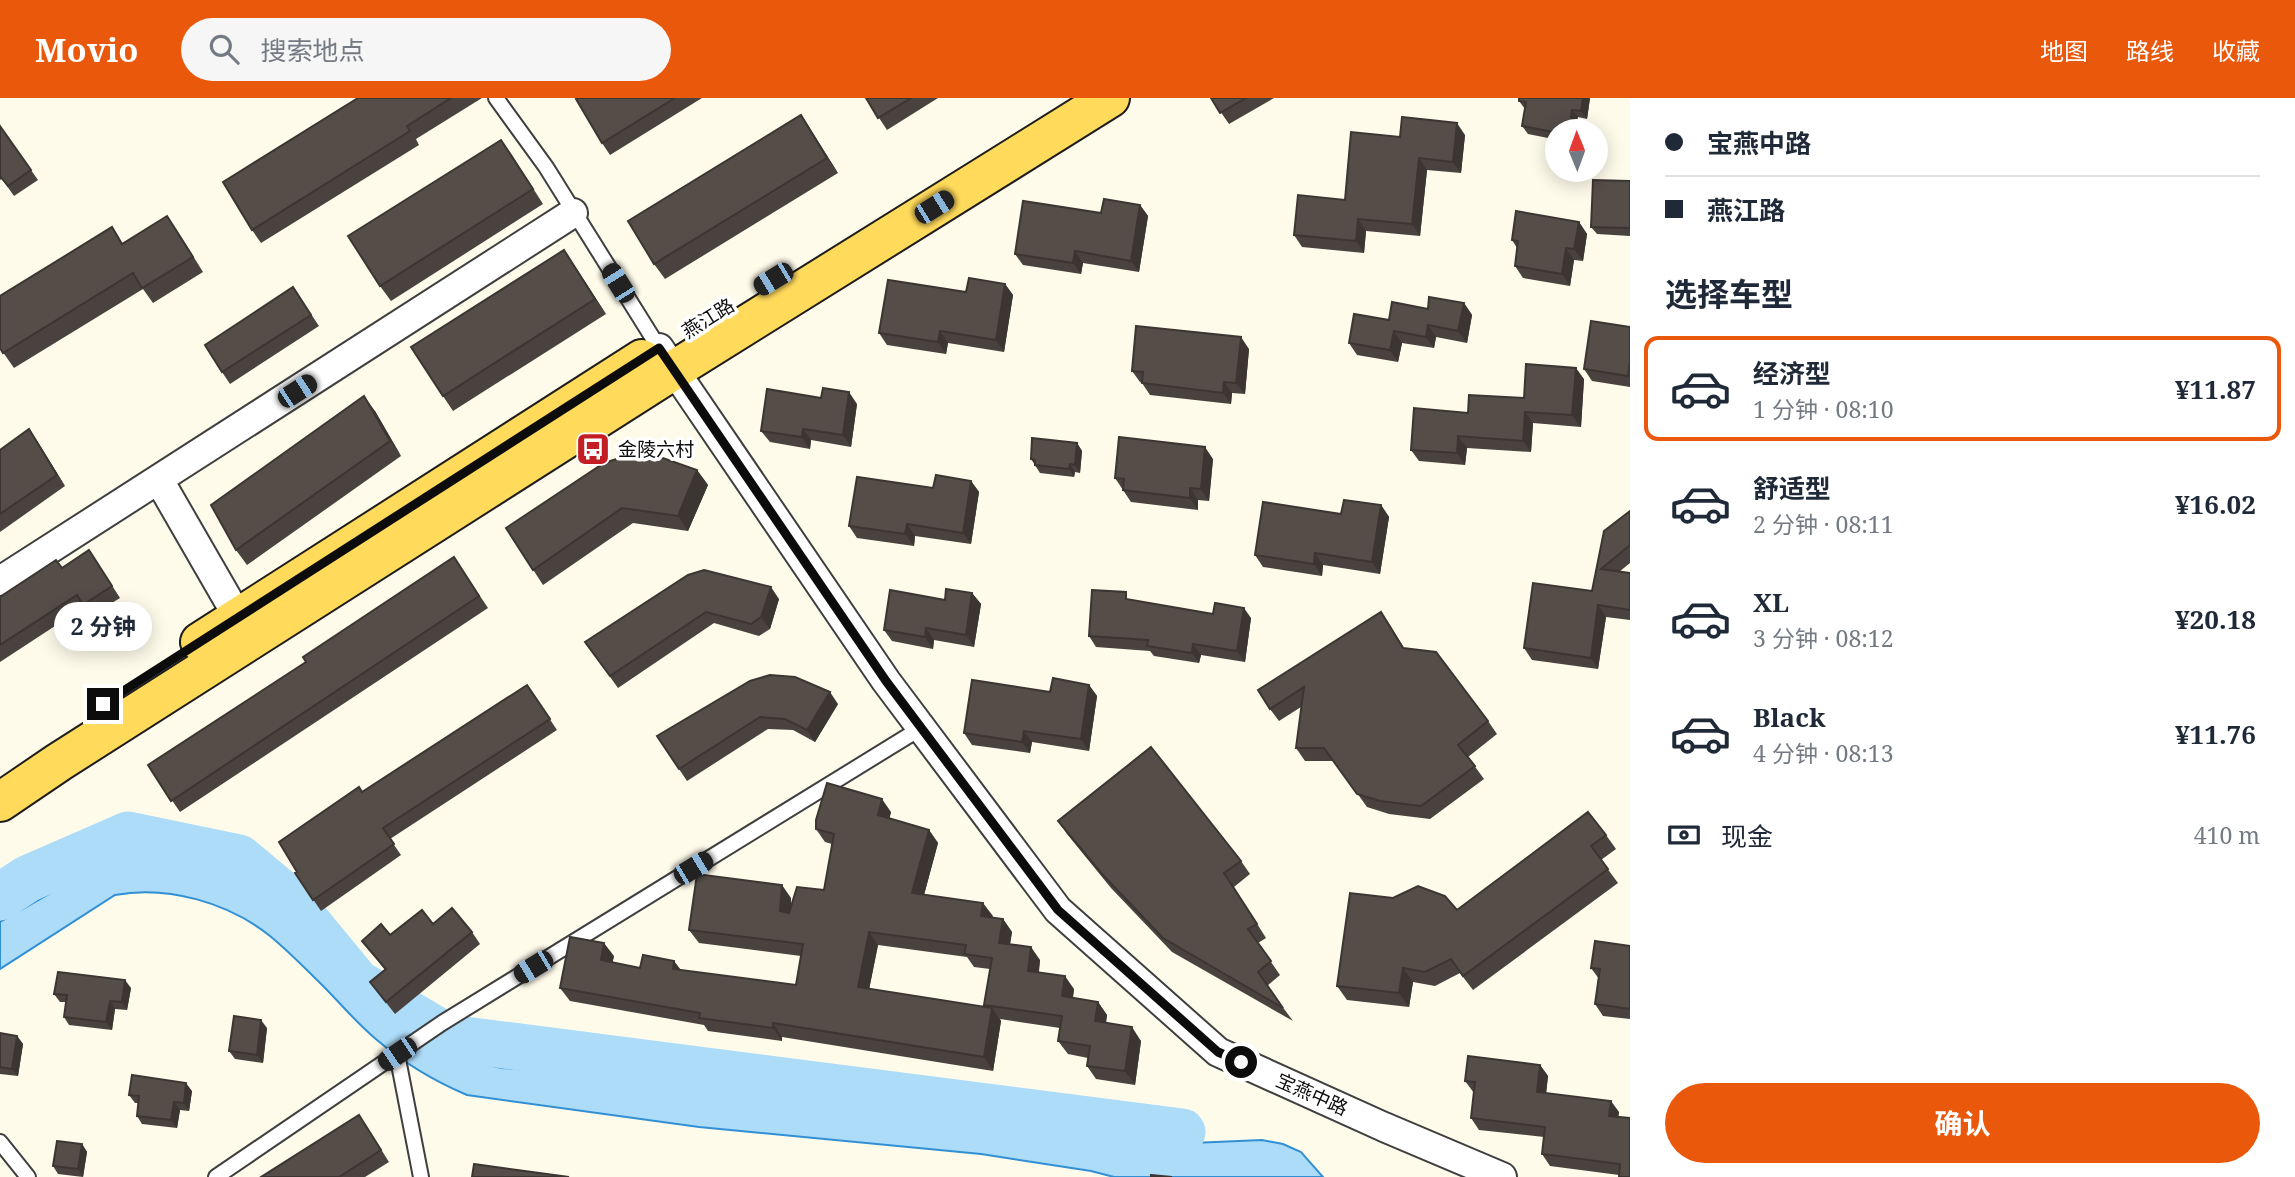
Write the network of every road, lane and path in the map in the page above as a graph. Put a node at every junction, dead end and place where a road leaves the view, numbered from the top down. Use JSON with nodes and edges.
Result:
{"nodes":[{"id":1,"x":496,"y":98,"type":"edge"},
{"id":2,"x":1067,"y":98,"type":"edge"},
{"id":3,"x":1110,"y":98,"type":"edge"},
{"id":4,"x":573,"y":213,"type":"junction"},
{"id":5,"x":667,"y":359,"type":"junction"},
{"id":6,"x":159,"y":480,"type":"junction"},
{"id":7,"x":0,"y":581,"type":"edge"},
{"id":8,"x":238,"y":617,"type":"junction"},
{"id":9,"x":921,"y":728,"type":"junction"},
{"id":10,"x":0,"y":772,"type":"edge"},
{"id":11,"x":0,"y":802,"type":"edge"},
{"id":12,"x":397,"y":1054,"type":"junction"},
{"id":13,"x":0,"y":1142,"type":"edge"},
{"id":14,"x":13,"y":1160,"type":"junction"},
{"id":15,"x":0,"y":1168,"type":"edge"},
{"id":16,"x":28,"y":1177,"type":"edge"},
{"id":17,"x":216,"y":1177,"type":"edge"},
{"id":18,"x":421,"y":1177,"type":"edge"},
{"id":19,"x":1502,"y":1177,"type":"edge"}],
"edges":[{"from":1,"to":4,"type":"lane"},
{"from":2,"to":5,"type":"main road","name":"燕江路"},
{"from":3,"to":5,"type":"main road"},
{"from":4,"to":5,"type":"lane"},
{"from":4,"to":6,"type":"street"},
{"from":5,"to":8,"type":"main road","name":"燕江路"},
{"from":5,"to":9,"type":"street","name":"宝燕中路"},
{"from":5,"to":11,"type":"main road"},
{"from":6,"to":7,"type":"street"},
{"from":6,"to":8,"type":"street"},
{"from":8,"to":10,"type":"main road","name":"燕江路"},
{"from":9,"to":12,"type":"lane"},
{"from":9,"to":19,"type":"street","name":"宝燕中路"},
{"from":12,"to":17,"type":"lane"},
{"from":12,"to":18,"type":"lane"},
{"from":13,"to":14,"type":"lane"},
{"from":14,"to":15,"type":"lane"},
{"from":14,"to":16,"type":"lane"}]}
